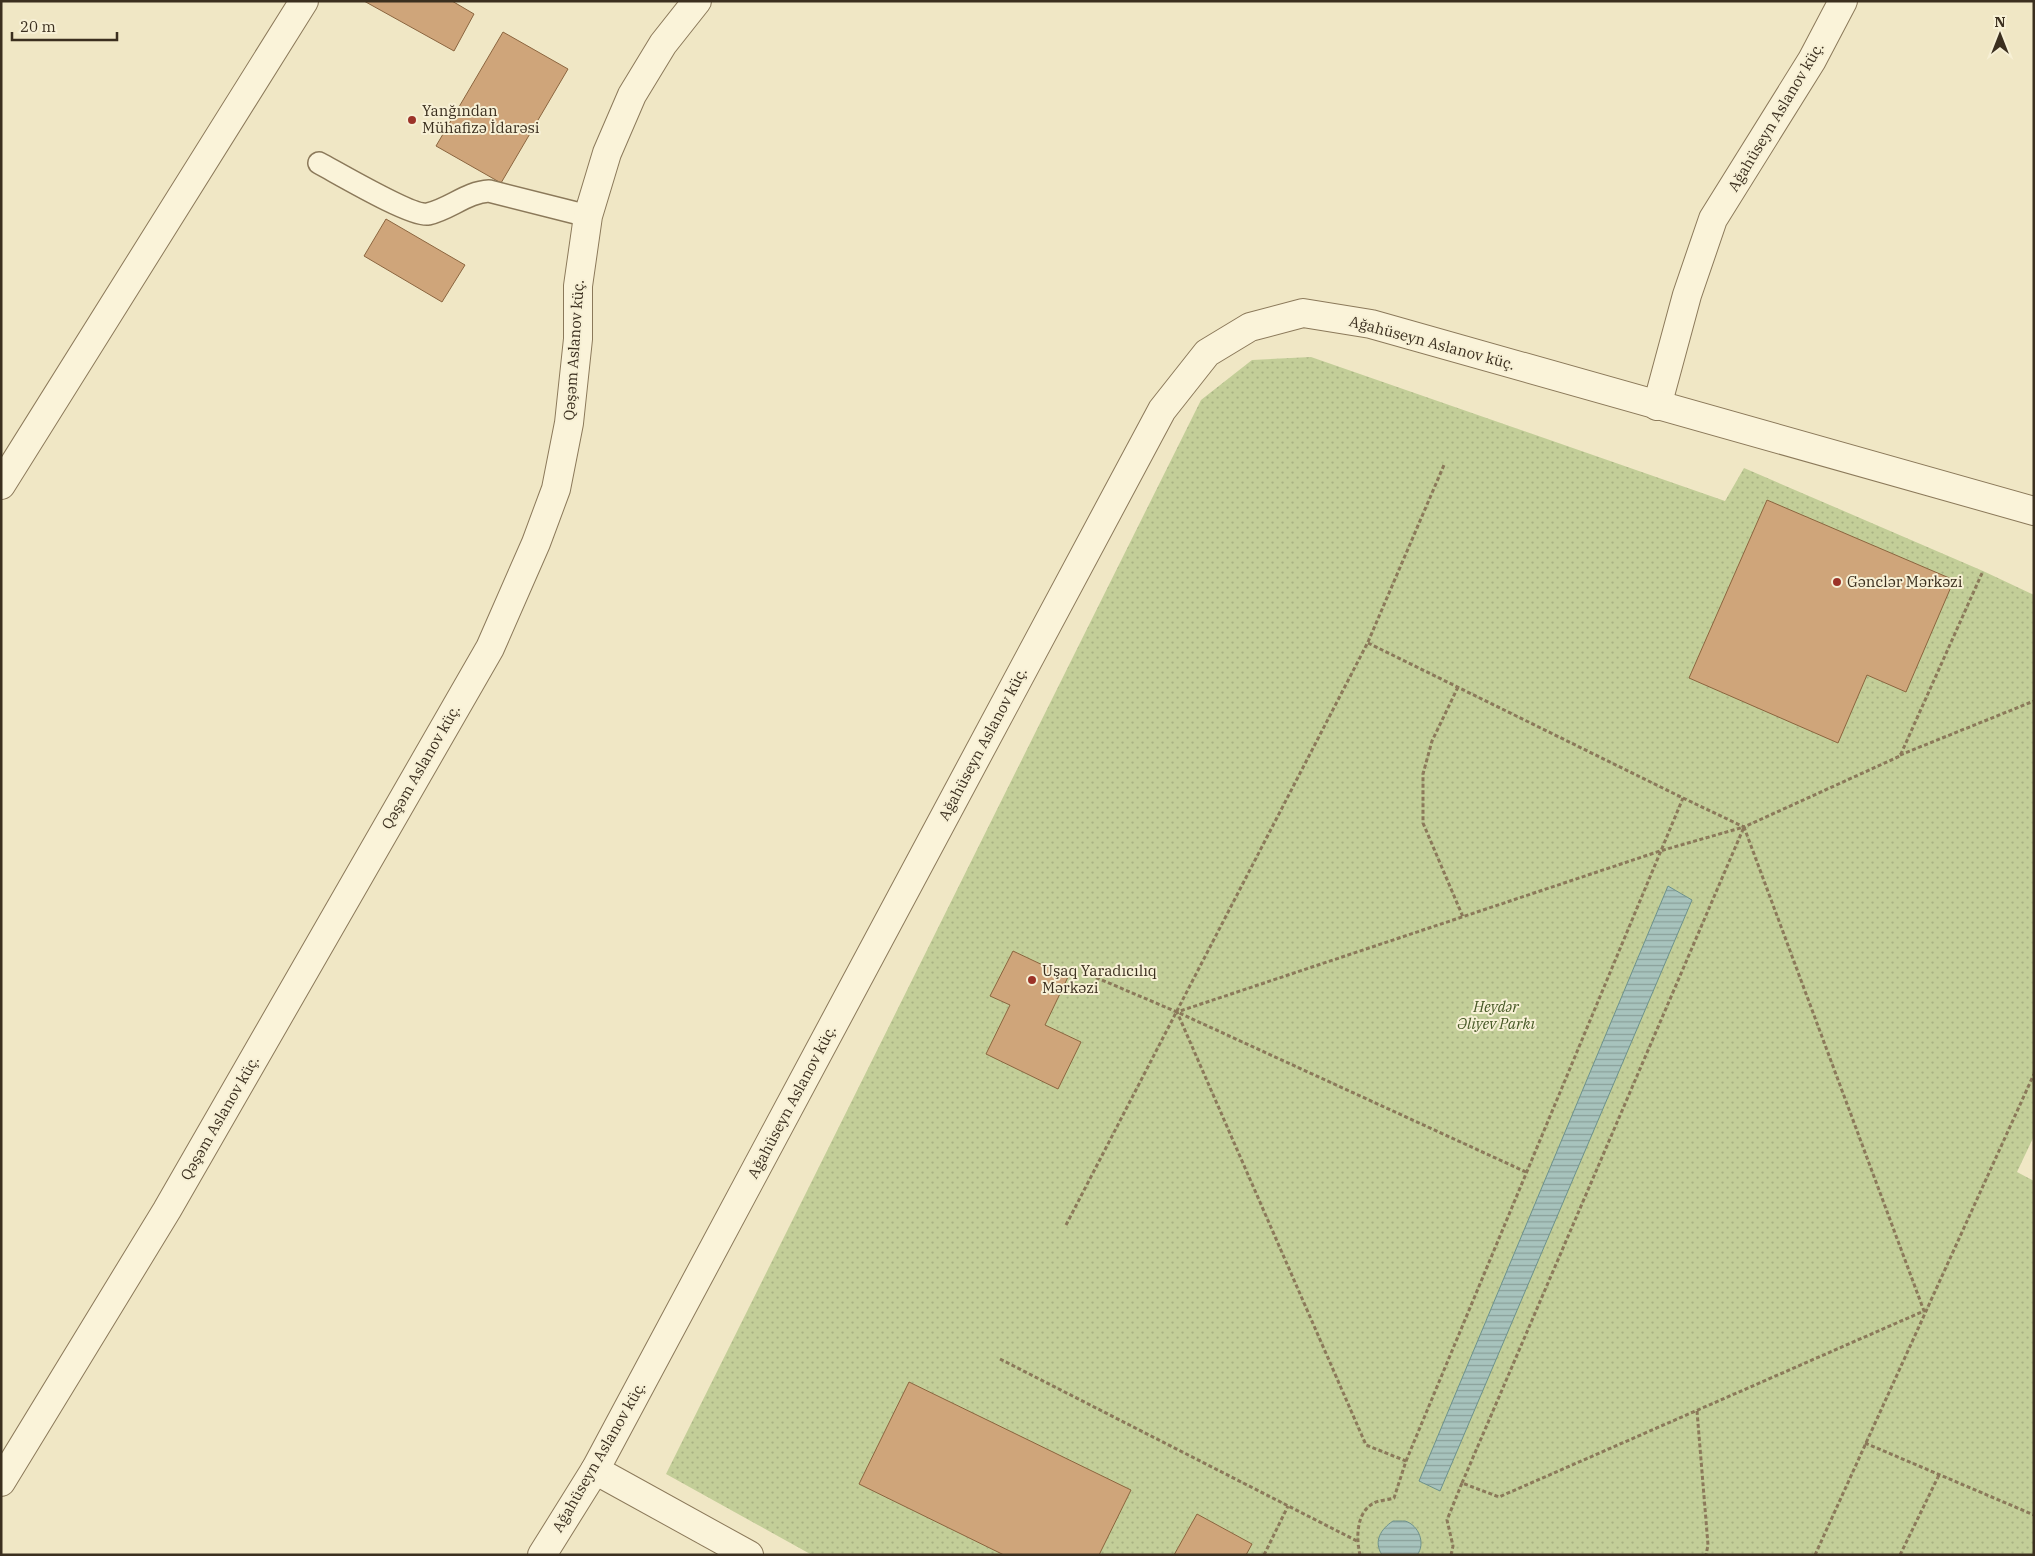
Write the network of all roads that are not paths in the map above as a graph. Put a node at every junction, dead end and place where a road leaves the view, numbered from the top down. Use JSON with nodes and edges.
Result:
{"nodes":[{"id":1,"x":304,"y":1,"type":"edge"},
{"id":2,"x":697,"y":1,"type":"edge"},
{"id":3,"x":1843,"y":1,"type":"edge"},
{"id":4,"x":319,"y":163,"type":"dead end"},
{"id":5,"x":588,"y":216,"type":"junction"},
{"id":6,"x":1656,"y":406,"type":"junction"},
{"id":7,"x":1,"y":486,"type":"edge"},
{"id":8,"x":2034,"y":511,"type":"edge"},
{"id":9,"x":595,"y":1470,"type":"junction"},
{"id":10,"x":1,"y":1482,"type":"edge"},
{"id":11,"x":542,"y":1555,"type":"edge"},
{"id":12,"x":749,"y":1555,"type":"edge"}],
"edges":[{"from":1,"to":7,"type":"street"},
{"from":2,"to":5,"type":"street","name":"Qəşəm Aslanov küç."},
{"from":3,"to":6,"type":"street","name":"Ağahüseyn Aslanov küç."},
{"from":4,"to":5,"type":"lane"},
{"from":5,"to":10,"type":"street","name":"Qəşəm Aslanov küç."},
{"from":6,"to":8,"type":"street","name":"Ağahüseyn Aslanov küç."},
{"from":6,"to":9,"type":"street","name":"Ağahüseyn Aslanov küç."},
{"from":9,"to":11,"type":"street","name":"Ağahüseyn Aslanov küç."},
{"from":9,"to":12,"type":"street"}]}
